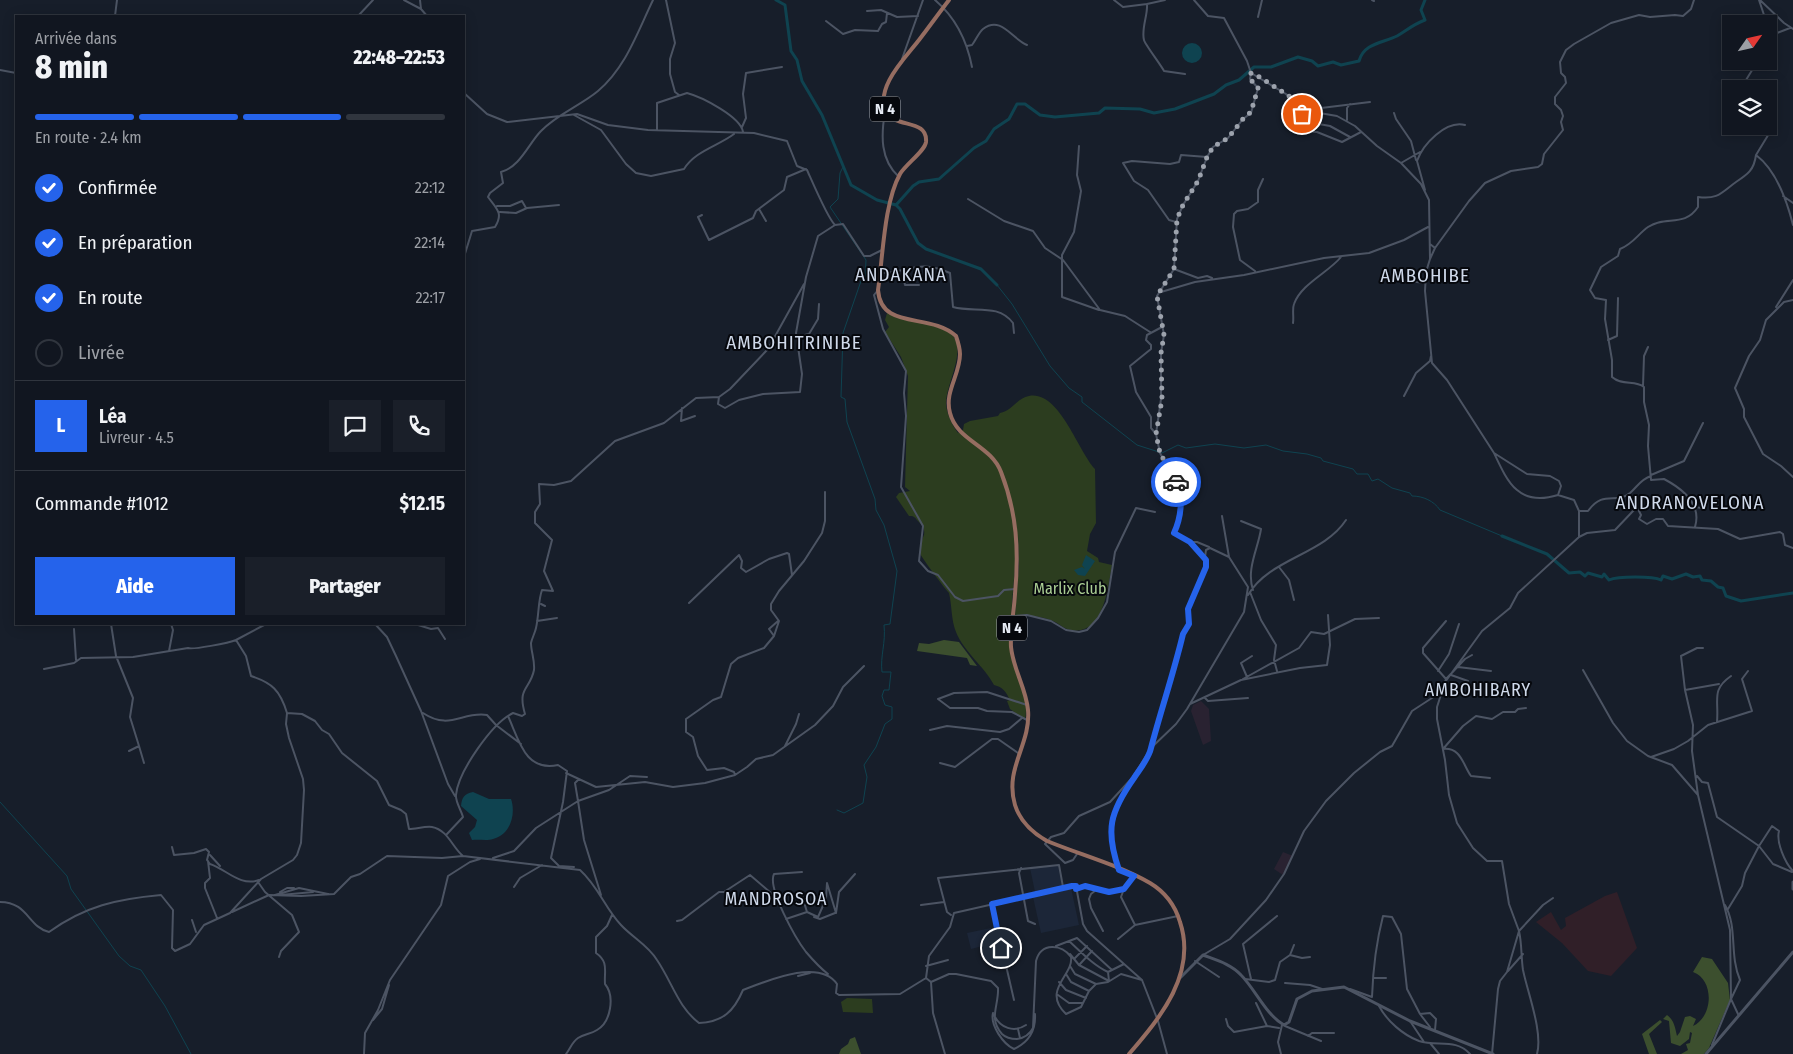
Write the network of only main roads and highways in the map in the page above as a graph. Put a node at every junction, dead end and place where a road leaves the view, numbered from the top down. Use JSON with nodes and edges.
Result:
{"nodes":[{"id":1,"x":949,"y":0,"type":"edge"},
{"id":2,"x":1129,"y":1054,"type":"edge"}],
"edges":[{"from":1,"to":2,"type":"main road","number":"N 4"}]}
